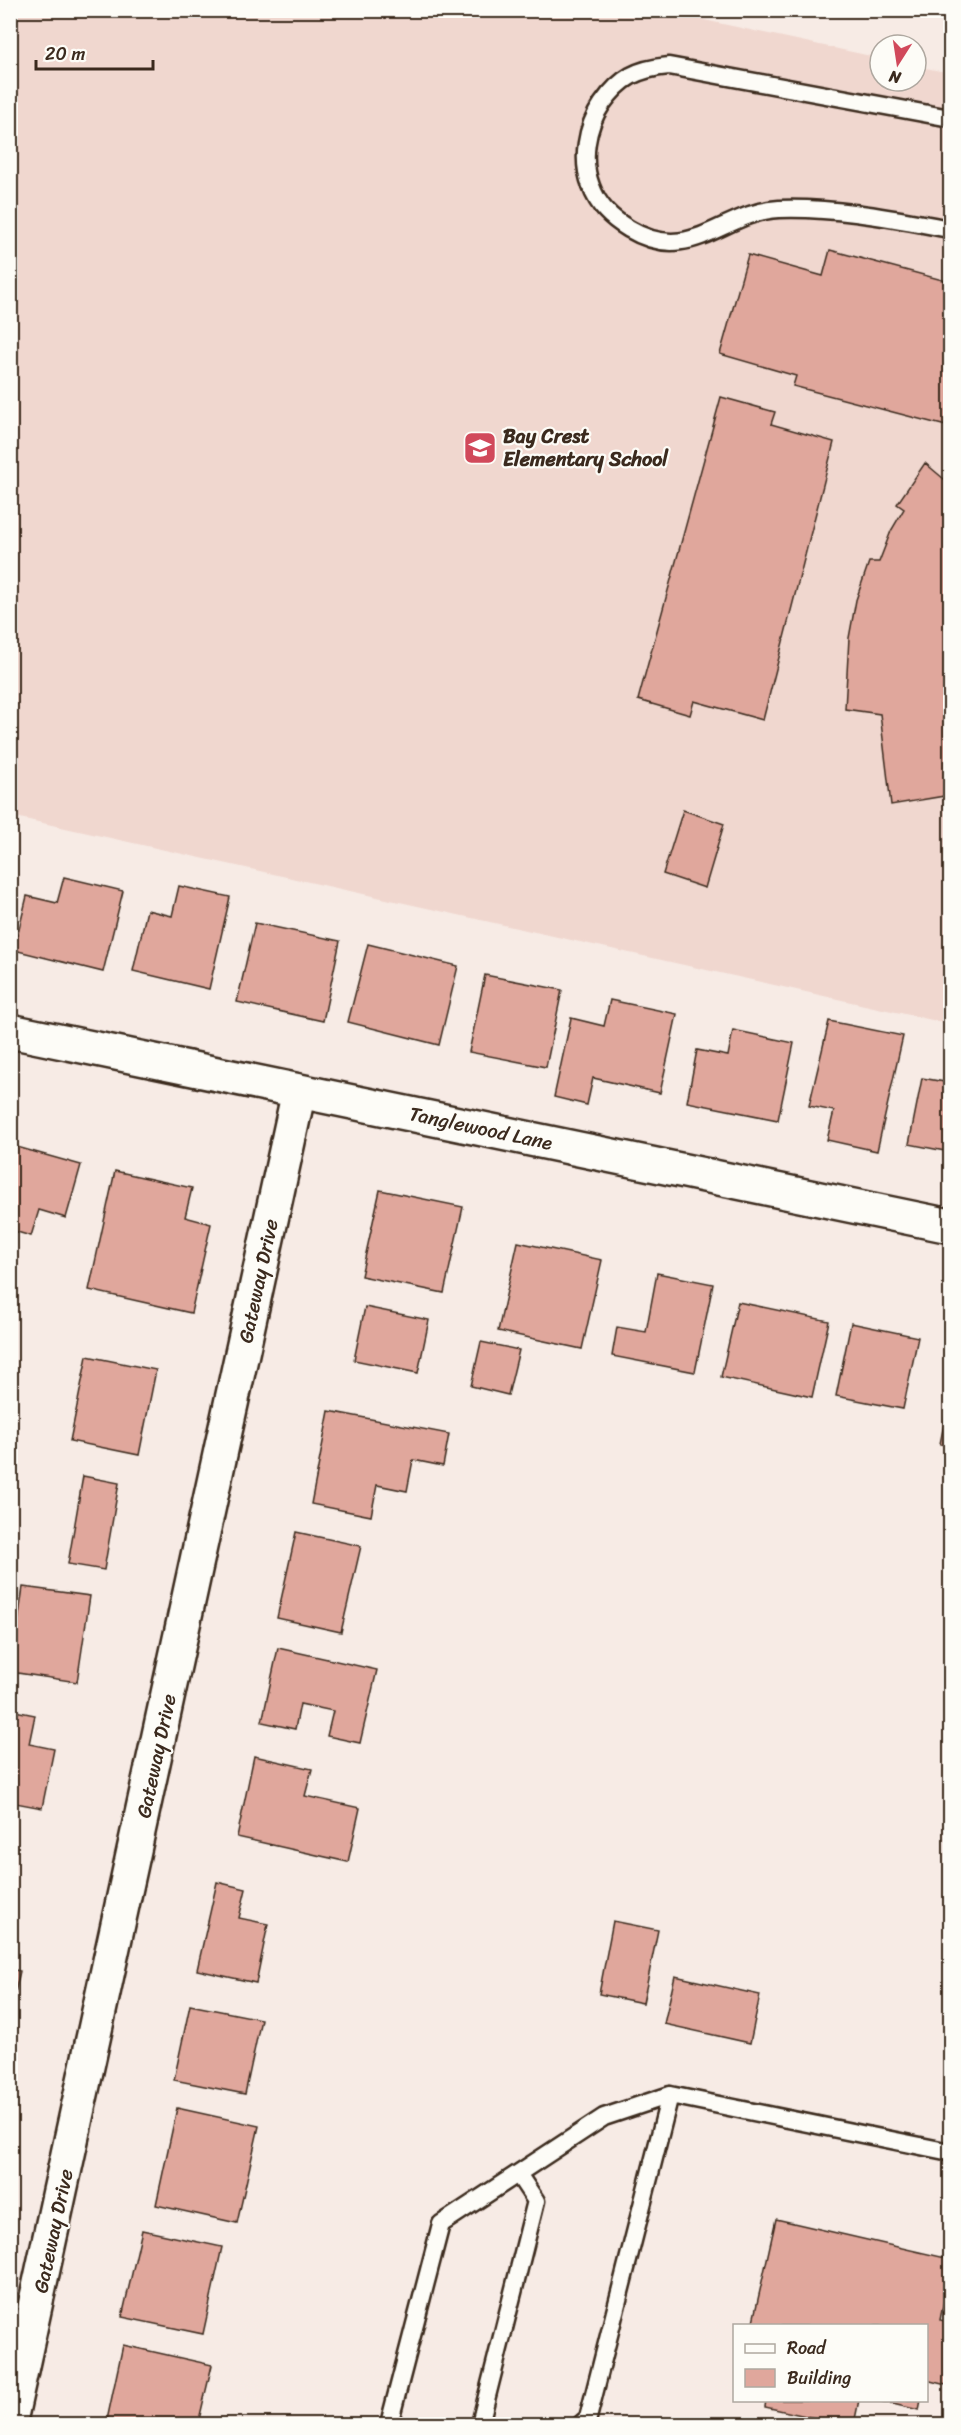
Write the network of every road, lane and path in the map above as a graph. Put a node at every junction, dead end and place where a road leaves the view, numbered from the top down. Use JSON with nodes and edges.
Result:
{"nodes":[{"id":1,"x":951,"y":118,"type":"edge"},
{"id":2,"x":951,"y":230,"type":"edge"},
{"id":3,"x":10,"y":1031,"type":"edge"},
{"id":4,"x":299,"y":1091,"type":"junction"},
{"id":5,"x":951,"y":1226,"type":"edge"},
{"id":6,"x":670,"y":2096,"type":"junction"},
{"id":7,"x":951,"y":2152,"type":"edge"},
{"id":8,"x":518,"y":2174,"type":"junction"},
{"id":9,"x":10,"y":2421,"type":"edge"},
{"id":10,"x":389,"y":2424,"type":"edge"},
{"id":11,"x":480,"y":2424,"type":"edge"},
{"id":12,"x":581,"y":2424,"type":"edge"}],
"edges":[{"from":1,"to":2,"type":"lane"},
{"from":3,"to":4,"type":"street","name":"Tanglewood Lane"},
{"from":4,"to":5,"type":"street","name":"Tanglewood Lane"},
{"from":4,"to":9,"type":"street","name":"Gateway Drive"},
{"from":6,"to":7,"type":"lane"},
{"from":6,"to":8,"type":"lane"},
{"from":6,"to":12,"type":"lane"},
{"from":8,"to":10,"type":"lane"},
{"from":8,"to":11,"type":"lane"}]}
